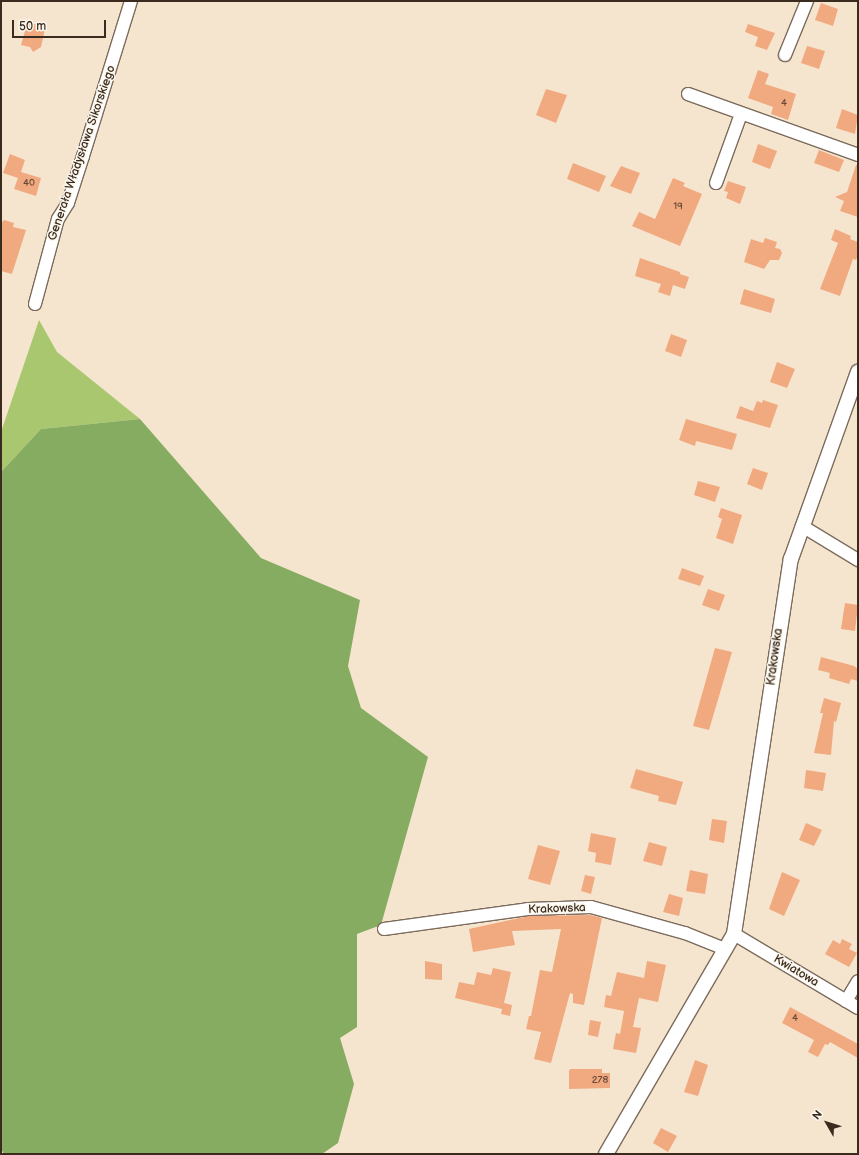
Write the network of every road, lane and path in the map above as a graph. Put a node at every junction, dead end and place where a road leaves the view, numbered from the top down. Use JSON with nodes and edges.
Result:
{"nodes":[{"id":1,"x":131,"y":1,"type":"edge"},
{"id":2,"x":806,"y":1,"type":"edge"},
{"id":3,"x":785,"y":55,"type":"dead end"},
{"id":4,"x":688,"y":94,"type":"dead end"},
{"id":5,"x":741,"y":114,"type":"junction"},
{"id":6,"x":858,"y":155,"type":"edge"},
{"id":7,"x":716,"y":182,"type":"dead end"},
{"id":8,"x":34,"y":304,"type":"dead end"},
{"id":9,"x":858,"y":372,"type":"edge"},
{"id":10,"x":802,"y":526,"type":"junction"},
{"id":11,"x":858,"y":560,"type":"edge"},
{"id":12,"x":384,"y":929,"type":"dead end"},
{"id":13,"x":734,"y":934,"type":"junction"},
{"id":14,"x":725,"y":949,"type":"junction"},
{"id":15,"x":858,"y":981,"type":"edge"},
{"id":16,"x":846,"y":1001,"type":"junction"},
{"id":17,"x":858,"y":1008,"type":"edge"},
{"id":18,"x":606,"y":1154,"type":"edge"}],
"edges":[{"from":1,"to":8,"type":"street","name":"Generała Władysława Sikorskiego"},
{"from":2,"to":3,"type":"street"},
{"from":4,"to":5,"type":"street"},
{"from":5,"to":6,"type":"street"},
{"from":5,"to":7,"type":"street"},
{"from":9,"to":10,"type":"street","name":"Krakowska"},
{"from":10,"to":11,"type":"street"},
{"from":10,"to":13,"type":"street","name":"Krakowska"},
{"from":12,"to":14,"type":"street","name":"Krakowska"},
{"from":13,"to":14,"type":"street","name":"Krakowska"},
{"from":13,"to":16,"type":"street","name":"Kwiatowa"},
{"from":14,"to":18,"type":"street","name":"Krakowska"},
{"from":15,"to":16,"type":"street"},
{"from":16,"to":17,"type":"street","name":"Kwiatowa"}]}
